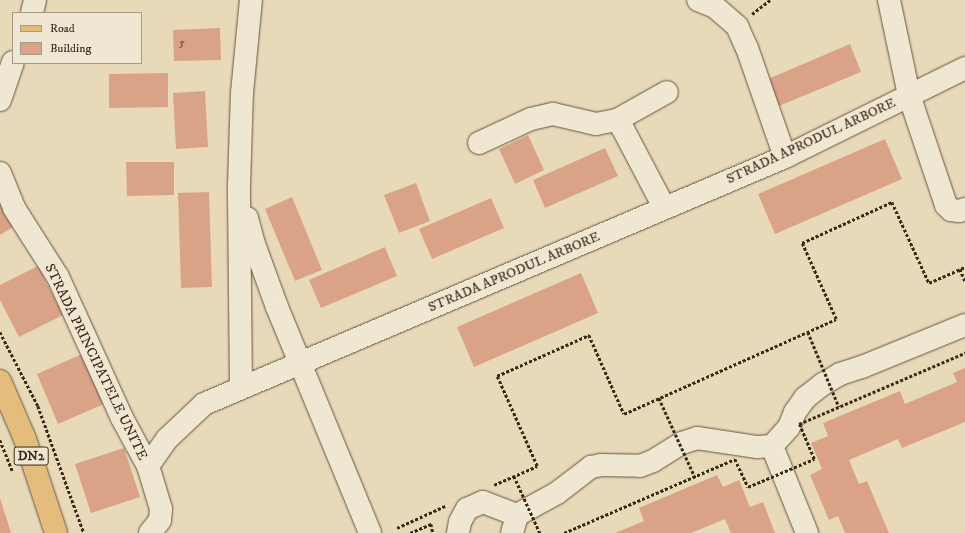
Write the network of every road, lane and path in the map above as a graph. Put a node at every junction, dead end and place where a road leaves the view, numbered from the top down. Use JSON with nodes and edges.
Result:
{"nodes":[{"id":1,"x":35,"y":0,"type":"edge"},
{"id":2,"x":251,"y":0,"type":"edge"},
{"id":3,"x":698,"y":0,"type":"edge"},
{"id":4,"x":889,"y":0,"type":"edge"},
{"id":5,"x":32,"y":12,"type":"edge"},
{"id":6,"x":12,"y":59,"type":"edge"},
{"id":7,"x":0,"y":62,"type":"edge"},
{"id":8,"x":12,"y":64,"type":"edge"},
{"id":9,"x":965,"y":69,"type":"edge"},
{"id":10,"x":667,"y":92,"type":"dead end"},
{"id":11,"x":909,"y":95,"type":"junction"},
{"id":12,"x":0,"y":100,"type":"edge"},
{"id":13,"x":616,"y":120,"type":"junction"},
{"id":14,"x":479,"y":143,"type":"dead end"},
{"id":15,"x":785,"y":157,"type":"junction"},
{"id":16,"x":0,"y":173,"type":"edge"},
{"id":17,"x":239,"y":186,"type":"junction"},
{"id":18,"x":664,"y":207,"type":"junction"},
{"id":19,"x":965,"y":208,"type":"edge"},
{"id":20,"x":965,"y":267,"type":"edge"},
{"id":21,"x":960,"y":269,"type":"junction"},
{"id":22,"x":965,"y":281,"type":"edge"},
{"id":23,"x":965,"y":325,"type":"edge"},
{"id":24,"x":808,"y":332,"type":"junction"},
{"id":25,"x":965,"y":353,"type":"edge"},
{"id":26,"x":300,"y":362,"type":"junction"},
{"id":27,"x":0,"y":381,"type":"edge"},
{"id":28,"x":241,"y":387,"type":"junction"},
{"id":29,"x":660,"y":398,"type":"junction"},
{"id":30,"x":839,"y":407,"type":"junction"},
{"id":31,"x":772,"y":446,"type":"junction"},
{"id":32,"x":148,"y":466,"type":"junction"},
{"id":33,"x":514,"y":476,"type":"junction"},
{"id":34,"x":695,"y":476,"type":"junction"},
{"id":35,"x":487,"y":488,"type":"dead end"},
{"id":36,"x":452,"y":503,"type":"dead end"},
{"id":37,"x":514,"y":524,"type":"edge"},
{"id":38,"x":397,"y":528,"type":"dead end"},
{"id":39,"x":56,"y":533,"type":"edge"},
{"id":40,"x":150,"y":533,"type":"edge"},
{"id":41,"x":370,"y":533,"type":"edge"},
{"id":42,"x":410,"y":533,"type":"edge"},
{"id":43,"x":433,"y":533,"type":"edge"},
{"id":44,"x":458,"y":533,"type":"edge"},
{"id":45,"x":540,"y":533,"type":"edge"},
{"id":46,"x":564,"y":533,"type":"edge"},
{"id":47,"x":808,"y":533,"type":"edge"}],
"edges":[{"from":1,"to":5,"type":"street"},
{"from":2,"to":17,"type":"street"},
{"from":3,"to":15,"type":"street"},
{"from":4,"to":11,"type":"street"},
{"from":6,"to":7,"type":"street"},
{"from":8,"to":12,"type":"street"},
{"from":9,"to":11,"type":"street","name":"STRADA APRODUL ARBORE"},
{"from":10,"to":13,"type":"street"},
{"from":11,"to":15,"type":"street","name":"STRADA APRODUL ARBORE"},
{"from":11,"to":19,"type":"street"},
{"from":13,"to":14,"type":"street"},
{"from":13,"to":18,"type":"street"},
{"from":15,"to":18,"type":"street","name":"STRADA APRODUL ARBORE"},
{"from":16,"to":32,"type":"street","name":"STRADA PRINCIPATELE UNITE"},
{"from":17,"to":26,"type":"street"},
{"from":17,"to":28,"type":"street"},
{"from":18,"to":26,"type":"street","name":"STRADA APRODUL ARBORE"},
{"from":20,"to":21,"type":"path"},
{"from":21,"to":22,"type":"path"},
{"from":21,"to":24,"type":"path"},
{"from":23,"to":31,"type":"street"},
{"from":24,"to":29,"type":"path"},
{"from":24,"to":30,"type":"path","bridge":true},
{"from":25,"to":30,"type":"path","bridge":true},
{"from":26,"to":28,"type":"street","name":"STRADA APRODUL ARBORE"},
{"from":26,"to":41,"type":"street"},
{"from":27,"to":39,"type":"main road","number":"DN2"},
{"from":28,"to":32,"type":"street","name":"STRADA APRODUL ARBORE"},
{"from":29,"to":33,"type":"path"},
{"from":29,"to":34,"type":"path","bridge":true},
{"from":30,"to":34,"type":"path","bridge":true},
{"from":31,"to":37,"type":"street"},
{"from":31,"to":47,"type":"street"},
{"from":32,"to":40,"type":"street"},
{"from":33,"to":35,"type":"path"},
{"from":33,"to":45,"type":"path","bridge":true},
{"from":34,"to":46,"type":"path","bridge":true},
{"from":36,"to":38,"type":"path"},
{"from":37,"to":44,"type":"street"},
{"from":42,"to":43,"type":"path"}]}
